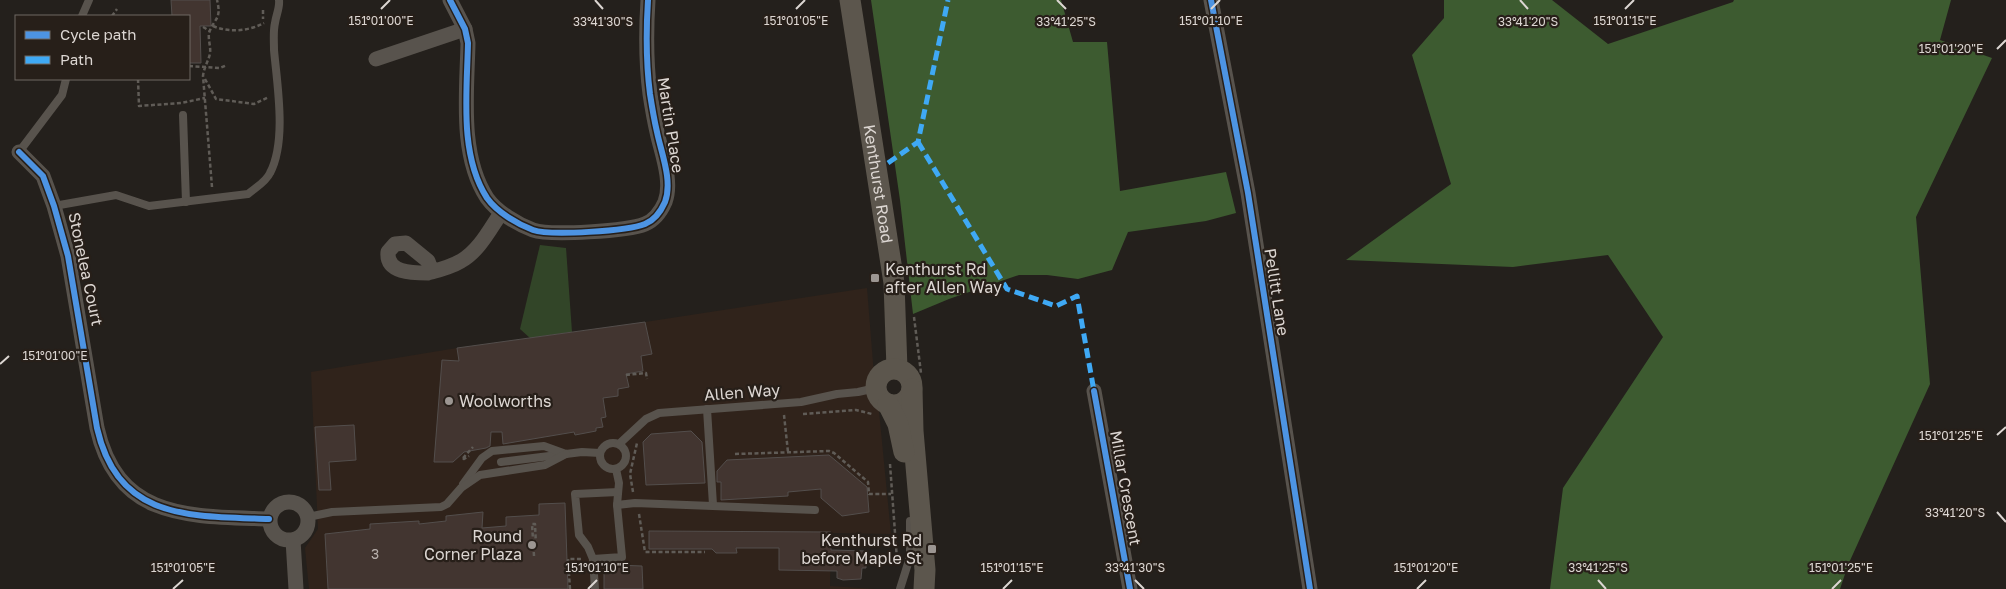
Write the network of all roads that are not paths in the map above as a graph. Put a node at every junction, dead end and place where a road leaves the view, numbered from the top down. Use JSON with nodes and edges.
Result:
{"nodes":[{"id":1,"x":89,"y":0,"type":"edge"},
{"id":2,"x":279,"y":0,"type":"edge"},
{"id":3,"x":450,"y":0,"type":"edge"},
{"id":4,"x":648,"y":0,"type":"edge"},
{"id":5,"x":850,"y":0,"type":"edge"},
{"id":6,"x":1212,"y":0,"type":"edge"},
{"id":7,"x":82,"y":15,"type":"edge"},
{"id":8,"x":465,"y":29,"type":"junction"},
{"id":9,"x":376,"y":59,"type":"dead end"},
{"id":10,"x":66,"y":80,"type":"edge"},
{"id":11,"x":183,"y":115,"type":"dead end"},
{"id":12,"x":19,"y":152,"type":"joint"},
{"id":13,"x":186,"y":202,"type":"junction"},
{"id":14,"x":54,"y":206,"type":"junction"},
{"id":15,"x":501,"y":213,"type":"junction"},
{"id":16,"x":432,"y":272,"type":"dead end"},
{"id":17,"x":897,"y":369,"type":"junction"},
{"id":18,"x":912,"y":389,"type":"junction"},
{"id":19,"x":1094,"y":391,"type":"dead end"},
{"id":20,"x":880,"y":402,"type":"junction"},
{"id":21,"x":707,"y":409,"type":"junction"},
{"id":22,"x":619,"y":444,"type":"junction"},
{"id":23,"x":600,"y":453,"type":"junction"},
{"id":24,"x":566,"y":454,"type":"junction"},
{"id":25,"x":501,"y":462,"type":"dead end"},
{"id":26,"x":616,"y":469,"type":"junction"},
{"id":27,"x":461,"y":488,"type":"junction"},
{"id":28,"x":618,"y":492,"type":"junction"},
{"id":29,"x":617,"y":505,"type":"junction"},
{"id":30,"x":713,"y":505,"type":"junction"},
{"id":31,"x":816,"y":510,"type":"dead end"},
{"id":32,"x":308,"y":517,"type":"junction"},
{"id":33,"x":270,"y":519,"type":"junction"},
{"id":34,"x":910,"y":521,"type":"junction"},
{"id":35,"x":293,"y":540,"type":"junction"},
{"id":36,"x":593,"y":558,"type":"junction"},
{"id":37,"x":296,"y":589,"type":"edge"},
{"id":38,"x":595,"y":589,"type":"edge"},
{"id":39,"x":900,"y":589,"type":"edge"},
{"id":40,"x":914,"y":589,"type":"edge"},
{"id":41,"x":924,"y":589,"type":"edge"},
{"id":42,"x":1130,"y":589,"type":"edge"},
{"id":43,"x":1310,"y":589,"type":"edge"}],
"edges":[{"from":1,"to":7,"type":"lane"},
{"from":2,"to":13,"type":"lane"},
{"from":3,"to":8,"type":"street"},
{"from":4,"to":15,"type":"street","name":"Martin Place"},
{"from":5,"to":17,"type":"main road","name":"Kenthurst Road"},
{"from":6,"to":43,"type":"street","name":"Pellitt Lane"},
{"from":8,"to":9,"type":"street"},
{"from":8,"to":15,"type":"street"},
{"from":10,"to":12,"type":"lane"},
{"from":11,"to":13,"type":"lane"},
{"from":12,"to":14,"type":"street","name":"Stonelea Court"},
{"from":13,"to":14,"type":"lane"},
{"from":14,"to":33,"type":"street","name":"Stonelea Court"},
{"from":15,"to":16,"type":"street"},
{"from":17,"to":18,"type":"main road"},
{"from":17,"to":20,"type":"main road"},
{"from":18,"to":20,"type":"main road"},
{"from":18,"to":41,"type":"main road"},
{"from":19,"to":42,"type":"street","name":"Millar Crescent"},
{"from":20,"to":21,"type":"lane","name":"Allen Way"},
{"from":20,"to":34,"type":"main road"},
{"from":21,"to":22,"type":"lane","name":"Allen Way"},
{"from":21,"to":30,"type":"lane"},
{"from":22,"to":23,"type":"lane"},
{"from":22,"to":26,"type":"lane"},
{"from":23,"to":24,"type":"lane"},
{"from":23,"to":26,"type":"lane"},
{"from":24,"to":25,"type":"lane"},
{"from":24,"to":27,"type":"lane"},
{"from":24,"to":27,"type":"lane"},
{"from":26,"to":28,"type":"lane"},
{"from":27,"to":32,"type":"lane"},
{"from":28,"to":29,"type":"lane"},
{"from":28,"to":36,"type":"lane"},
{"from":29,"to":30,"type":"lane"},
{"from":29,"to":36,"type":"lane"},
{"from":30,"to":31,"type":"lane"},
{"from":32,"to":33,"type":"street"},
{"from":32,"to":35,"type":"street"},
{"from":33,"to":35,"type":"street"},
{"from":34,"to":39,"type":"lane"},
{"from":34,"to":40,"type":"main road"},
{"from":35,"to":37,"type":"street"},
{"from":36,"to":38,"type":"lane"}]}
